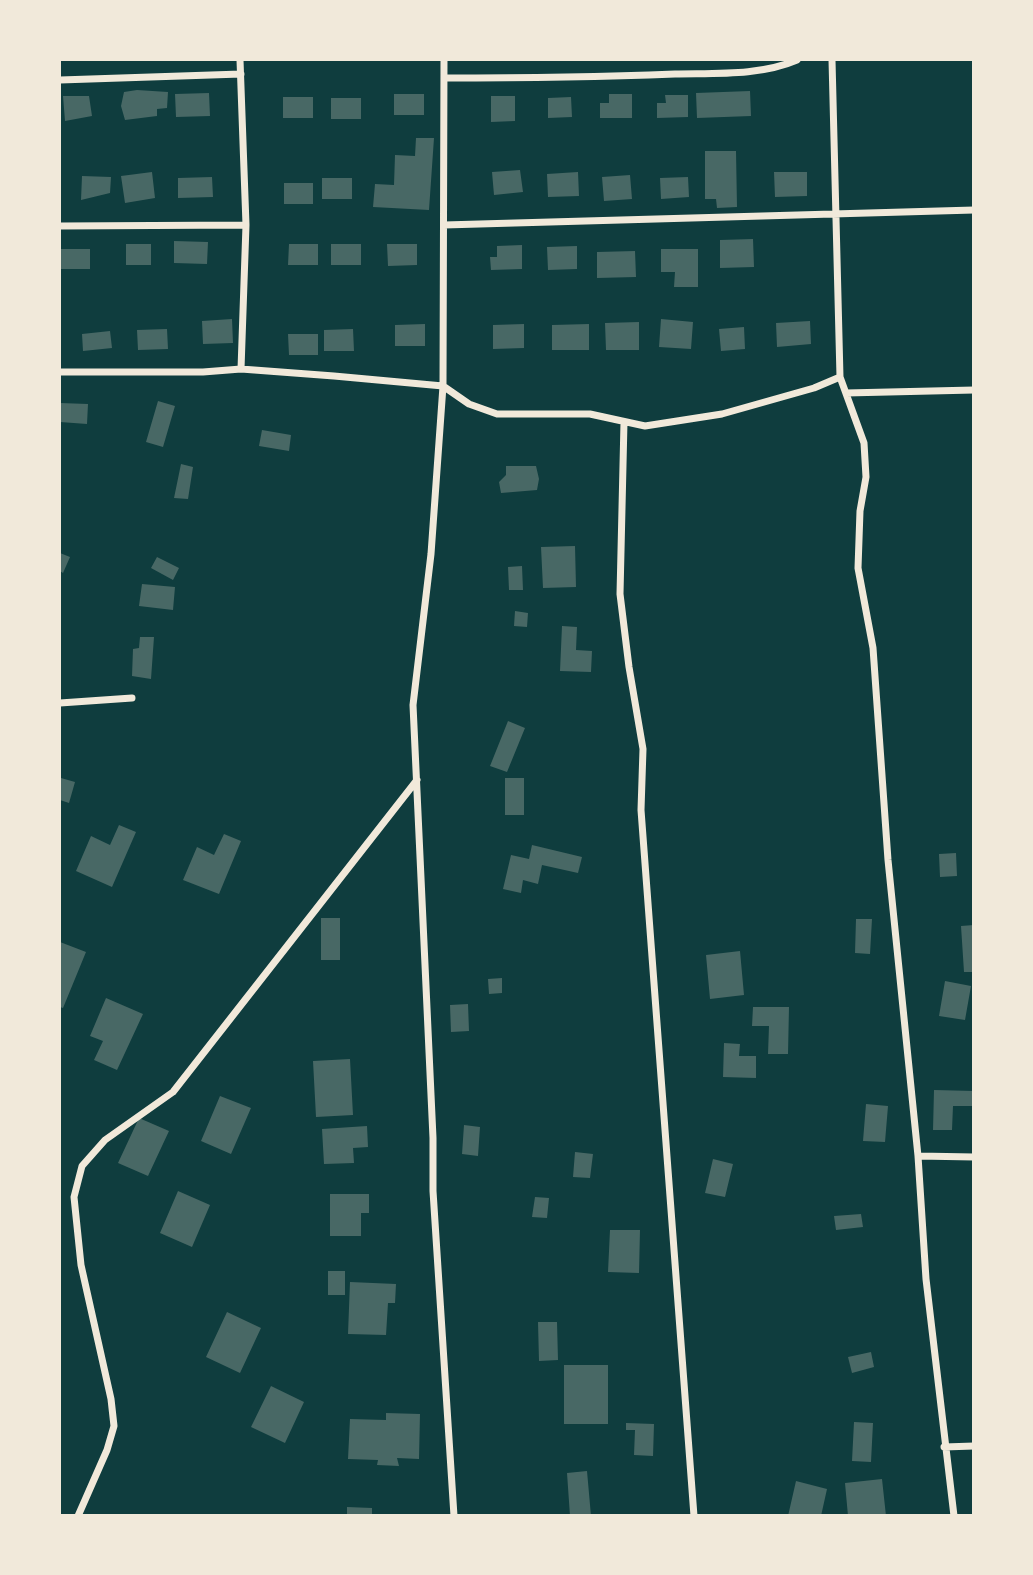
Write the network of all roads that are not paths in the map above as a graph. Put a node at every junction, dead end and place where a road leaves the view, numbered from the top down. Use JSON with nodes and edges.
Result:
{"nodes":[{"id":1,"x":240,"y":60,"type":"edge"},
{"id":2,"x":444,"y":60,"type":"edge"},
{"id":3,"x":797,"y":60,"type":"edge"},
{"id":4,"x":832,"y":60,"type":"edge"},
{"id":5,"x":241,"y":74,"type":"junction"},
{"id":6,"x":444,"y":78,"type":"junction"},
{"id":7,"x":60,"y":80,"type":"edge"},
{"id":8,"x":974,"y":210,"type":"edge"},
{"id":9,"x":834,"y":214,"type":"junction"},
{"id":10,"x":246,"y":225,"type":"junction"},
{"id":11,"x":444,"y":225,"type":"junction"},
{"id":12,"x":60,"y":226,"type":"edge"},
{"id":13,"x":241,"y":369,"type":"junction"},
{"id":14,"x":60,"y":372,"type":"edge"},
{"id":15,"x":840,"y":377,"type":"junction"},
{"id":16,"x":443,"y":386,"type":"junction"},
{"id":17,"x":974,"y":390,"type":"edge"},
{"id":18,"x":846,"y":393,"type":"junction"},
{"id":19,"x":624,"y":422,"type":"junction"},
{"id":20,"x":132,"y":698,"type":"dead end"},
{"id":21,"x":60,"y":702,"type":"edge"},
{"id":22,"x":417,"y":779,"type":"junction"},
{"id":23,"x":918,"y":1156,"type":"junction"},
{"id":24,"x":974,"y":1157,"type":"edge"},
{"id":25,"x":974,"y":1446,"type":"edge"},
{"id":26,"x":944,"y":1447,"type":"junction"},
{"id":27,"x":78,"y":1516,"type":"edge"},
{"id":28,"x":454,"y":1516,"type":"edge"},
{"id":29,"x":694,"y":1516,"type":"edge"},
{"id":30,"x":954,"y":1516,"type":"edge"}],
"edges":[{"from":1,"to":5,"type":"street"},
{"from":2,"to":6,"type":"street"},
{"from":3,"to":6,"type":"street"},
{"from":4,"to":9,"type":"street"},
{"from":5,"to":7,"type":"street"},
{"from":5,"to":10,"type":"street"},
{"from":6,"to":11,"type":"street"},
{"from":8,"to":9,"type":"street"},
{"from":9,"to":11,"type":"street"},
{"from":9,"to":15,"type":"street"},
{"from":10,"to":12,"type":"street"},
{"from":10,"to":13,"type":"street"},
{"from":11,"to":16,"type":"street"},
{"from":13,"to":14,"type":"street"},
{"from":13,"to":16,"type":"street"},
{"from":15,"to":18,"type":"street"},
{"from":15,"to":19,"type":"street"},
{"from":16,"to":19,"type":"street"},
{"from":16,"to":22,"type":"street"},
{"from":17,"to":18,"type":"street"},
{"from":18,"to":23,"type":"street"},
{"from":19,"to":29,"type":"street"},
{"from":20,"to":21,"type":"street"},
{"from":22,"to":27,"type":"street"},
{"from":22,"to":28,"type":"street"},
{"from":23,"to":24,"type":"street"},
{"from":23,"to":26,"type":"street"},
{"from":25,"to":26,"type":"street"},
{"from":26,"to":30,"type":"street"}]}
